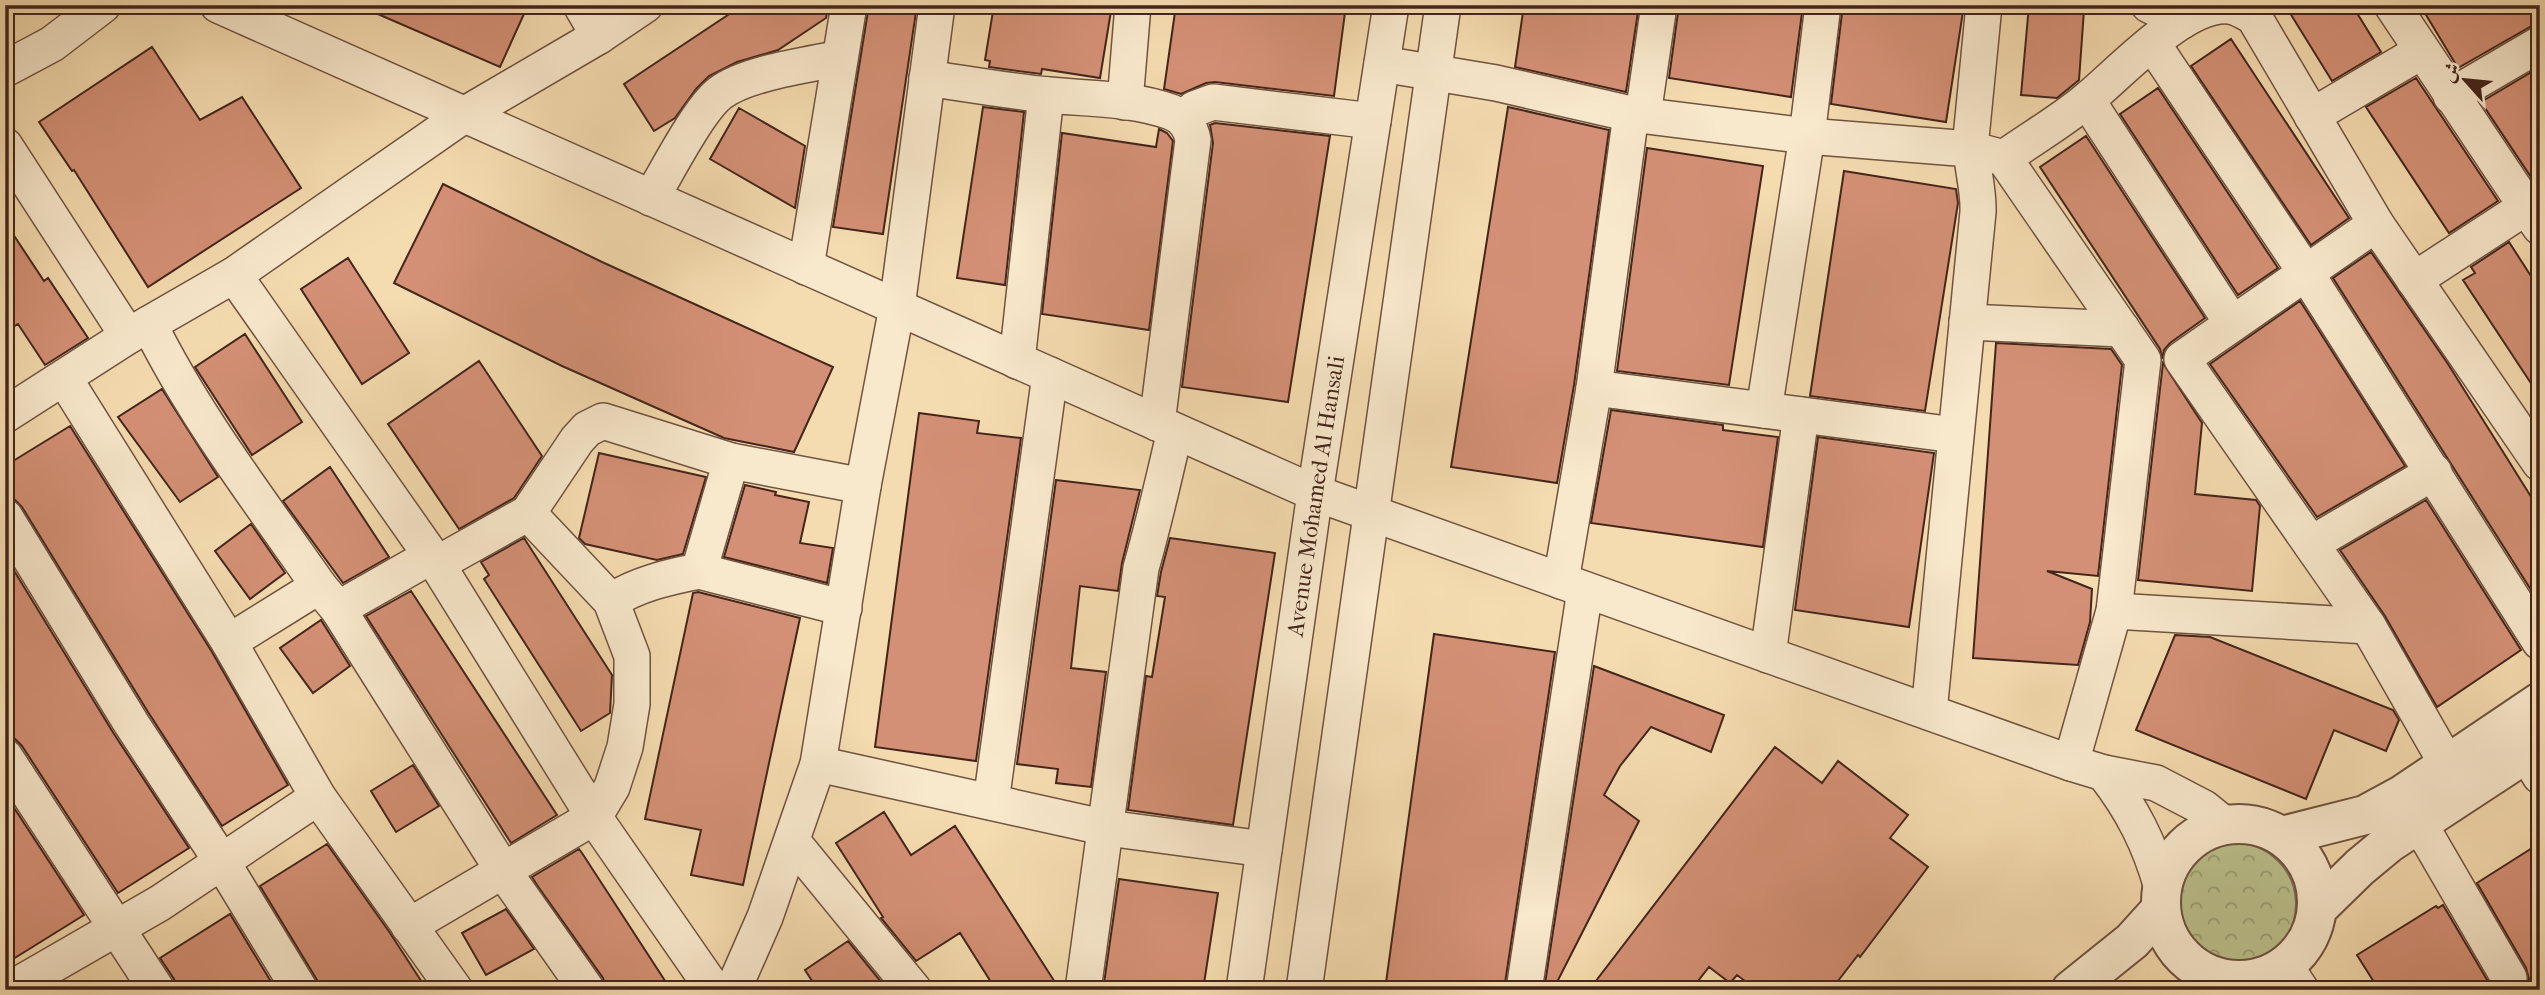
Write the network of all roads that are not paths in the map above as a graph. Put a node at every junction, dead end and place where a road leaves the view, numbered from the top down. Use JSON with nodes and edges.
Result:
{"nodes":[{"id":1,"x":103,"y":5,"type":"edge"},
{"id":2,"x":218,"y":5,"type":"edge"},
{"id":3,"x":580,"y":5,"type":"edge"},
{"id":4,"x":645,"y":5,"type":"edge"},
{"id":5,"x":849,"y":5,"type":"edge"},
{"id":6,"x":937,"y":5,"type":"edge"},
{"id":7,"x":1133,"y":5,"type":"edge"},
{"id":8,"x":1391,"y":5,"type":"edge"},
{"id":9,"x":1443,"y":5,"type":"edge"},
{"id":10,"x":1659,"y":5,"type":"edge"},
{"id":11,"x":1823,"y":5,"type":"edge"},
{"id":12,"x":1984,"y":5,"type":"edge"},
{"id":13,"x":2149,"y":5,"type":"edge"},
{"id":14,"x":2392,"y":5,"type":"edge"},
{"id":15,"x":2264,"y":11,"type":"edge"},
{"id":16,"x":2182,"y":21,"type":"junction"},
{"id":17,"x":599,"y":36,"type":"junction"},
{"id":18,"x":2152,"y":43,"type":"junction"},
{"id":19,"x":2540,"y":44,"type":"edge"},
{"id":20,"x":2422,"y":51,"type":"junction"},
{"id":21,"x":840,"y":58,"type":"junction"},
{"id":22,"x":1382,"y":64,"type":"junction"},
{"id":23,"x":5,"y":69,"type":"edge"},
{"id":24,"x":1432,"y":74,"type":"junction"},
{"id":25,"x":927,"y":78,"type":"junction"},
{"id":26,"x":1046,"y":95,"type":"junction"},
{"id":27,"x":2451,"y":96,"type":"junction"},
{"id":28,"x":2087,"y":100,"type":"junction"},
{"id":29,"x":1125,"y":102,"type":"junction"},
{"id":30,"x":464,"y":115,"type":"junction"},
{"id":31,"x":1637,"y":115,"type":"junction"},
{"id":32,"x":2312,"y":116,"type":"junction"},
{"id":33,"x":1184,"y":120,"type":"junction"},
{"id":34,"x":1373,"y":121,"type":"junction"},
{"id":35,"x":1807,"y":136,"type":"junction"},
{"id":36,"x":5,"y":146,"type":"edge"},
{"id":37,"x":1970,"y":149,"type":"junction"},
{"id":38,"x":2004,"y":158,"type":"junction"},
{"id":39,"x":651,"y":198,"type":"junction"},
{"id":40,"x":2536,"y":222,"type":"edge"},
{"id":41,"x":2376,"y":224,"type":"junction"},
{"id":42,"x":806,"y":267,"type":"junction"},
{"id":43,"x":2306,"y":273,"type":"junction"},
{"id":44,"x":234,"y":275,"type":"junction"},
{"id":45,"x":2414,"y":280,"type":"junction"},
{"id":46,"x":897,"y":307,"type":"junction"},
{"id":47,"x":1967,"y":322,"type":"junction"},
{"id":48,"x":2232,"y":323,"type":"junction"},
{"id":49,"x":2122,"y":329,"type":"junction"},
{"id":50,"x":138,"y":330,"type":"junction"},
{"id":51,"x":2182,"y":359,"type":"junction"},
{"id":52,"x":2143,"y":360,"type":"junction"},
{"id":53,"x":1017,"y":361,"type":"junction"},
{"id":54,"x":1050,"y":375,"type":"junction"},
{"id":55,"x":64,"y":378,"type":"junction"},
{"id":56,"x":1594,"y":388,"type":"junction"},
{"id":57,"x":1764,"y":410,"type":"junction"},
{"id":58,"x":5,"y":415,"type":"edge"},
{"id":59,"x":1801,"y":415,"type":"junction"},
{"id":60,"x":1166,"y":427,"type":"junction"},
{"id":61,"x":1955,"y":435,"type":"junction"},
{"id":62,"x":731,"y":461,"type":"junction"},
{"id":63,"x":2540,"y":463,"type":"edge"},
{"id":64,"x":2434,"y":472,"type":"junction"},
{"id":65,"x":863,"y":486,"type":"junction"},
{"id":66,"x":1315,"y":493,"type":"junction"},
{"id":67,"x":528,"y":513,"type":"junction"},
{"id":68,"x":1372,"y":513,"type":"junction"},
{"id":69,"x":5,"y":517,"type":"edge"},
{"id":70,"x":2311,"y":544,"type":"junction"},
{"id":71,"x":434,"y":560,"type":"junction"},
{"id":72,"x":699,"y":570,"type":"junction"},
{"id":73,"x":1573,"y":585,"type":"junction"},
{"id":74,"x":329,"y":598,"type":"junction"},
{"id":75,"x":611,"y":601,"type":"junction"},
{"id":76,"x":844,"y":608,"type":"junction"},
{"id":77,"x":2114,"y":611,"type":"junction"},
{"id":78,"x":2368,"y":626,"type":"junction"},
{"id":79,"x":229,"y":642,"type":"junction"},
{"id":80,"x":2540,"y":642,"type":"edge"},
{"id":81,"x":1768,"y":655,"type":"junction"},
{"id":82,"x":2540,"y":702,"type":"edge"},
{"id":83,"x":1929,"y":712,"type":"junction"},
{"id":84,"x":5,"y":757,"type":"edge"},
{"id":85,"x":2535,"y":758,"type":"edge"},
{"id":86,"x":2071,"y":763,"type":"junction"},
{"id":87,"x":818,"y":764,"type":"junction"},
{"id":88,"x":2447,"y":764,"type":"junction"},
{"id":89,"x":2104,"y":773,"type":"junction"},
{"id":90,"x":318,"y":797,"type":"junction"},
{"id":91,"x":991,"y":802,"type":"junction"},
{"id":92,"x":594,"y":817,"type":"junction"},
{"id":93,"x":2419,"y":823,"type":"junction"},
{"id":94,"x":2225,"y":825,"type":"junction"},
{"id":95,"x":1107,"y":828,"type":"junction"},
{"id":96,"x":2283,"y":836,"type":"junction"},
{"id":97,"x":792,"y":841,"type":"junction"},
{"id":98,"x":1264,"y":849,"type":"junction"},
{"id":99,"x":222,"y":862,"type":"junction"},
{"id":100,"x":504,"y":872,"type":"junction"},
{"id":101,"x":2161,"y":899,"type":"junction"},
{"id":102,"x":2318,"y":908,"type":"junction"},
{"id":103,"x":117,"y":926,"type":"junction"},
{"id":104,"x":410,"y":926,"type":"junction"},
{"id":105,"x":2214,"y":978,"type":"junction"},
{"id":106,"x":2293,"y":978,"type":"edge"},
{"id":107,"x":2509,"y":978,"type":"dead end"},
{"id":108,"x":10,"y":986,"type":"edge"},
{"id":109,"x":157,"y":990,"type":"edge"},
{"id":110,"x":300,"y":990,"type":"edge"},
{"id":111,"x":455,"y":990,"type":"edge"},
{"id":112,"x":587,"y":990,"type":"edge"},
{"id":113,"x":714,"y":990,"type":"edge"},
{"id":114,"x":733,"y":990,"type":"edge"},
{"id":115,"x":914,"y":990,"type":"edge"},
{"id":116,"x":1083,"y":990,"type":"edge"},
{"id":117,"x":1244,"y":990,"type":"edge"},
{"id":118,"x":1304,"y":990,"type":"edge"},
{"id":119,"x":1524,"y":990,"type":"edge"},
{"id":120,"x":2071,"y":990,"type":"edge"},
{"id":121,"x":2173,"y":990,"type":"edge"}],
"edges":[{"from":1,"to":23,"type":"street"},
{"from":2,"to":30,"type":"street"},
{"from":3,"to":17,"type":"street"},
{"from":4,"to":17,"type":"street"},
{"from":5,"to":21,"type":"street"},
{"from":6,"to":25,"type":"street"},
{"from":7,"to":29,"type":"street"},
{"from":8,"to":22,"type":"street","name":"Avenue Mohamed Al Hansali"},
{"from":9,"to":24,"type":"street"},
{"from":10,"to":31,"type":"street"},
{"from":11,"to":35,"type":"street"},
{"from":12,"to":37,"type":"street"},
{"from":13,"to":16,"type":"street"},
{"from":14,"to":20,"type":"street"},
{"from":15,"to":16,"type":"street"},
{"from":15,"to":32,"type":"street"},
{"from":16,"to":18,"type":"street"},
{"from":17,"to":30,"type":"street"},
{"from":18,"to":28,"type":"street"},
{"from":18,"to":43,"type":"street"},
{"from":19,"to":27,"type":"street"},
{"from":20,"to":27,"type":"street"},
{"from":20,"to":32,"type":"street"},
{"from":21,"to":39,"type":"street"},
{"from":21,"to":42,"type":"street"},
{"from":22,"to":24,"type":"street"},
{"from":22,"to":34,"type":"street","name":"Avenue Mohamed Al Hansali"},
{"from":24,"to":31,"type":"street"},
{"from":24,"to":68,"type":"street"},
{"from":25,"to":26,"type":"street"},
{"from":25,"to":46,"type":"street"},
{"from":26,"to":29,"type":"street"},
{"from":26,"to":53,"type":"street"},
{"from":27,"to":40,"type":"street"},
{"from":28,"to":38,"type":"street"},
{"from":28,"to":48,"type":"street"},
{"from":29,"to":33,"type":"street"},
{"from":30,"to":39,"type":"street"},
{"from":30,"to":44,"type":"street"},
{"from":31,"to":35,"type":"street"},
{"from":31,"to":56,"type":"street"},
{"from":32,"to":41,"type":"street"},
{"from":33,"to":34,"type":"street"},
{"from":33,"to":60,"type":"street"},
{"from":34,"to":66,"type":"street","name":"Avenue Mohamed Al Hansali"},
{"from":35,"to":37,"type":"street"},
{"from":35,"to":57,"type":"street"},
{"from":36,"to":50,"type":"street"},
{"from":37,"to":38,"type":"street"},
{"from":37,"to":47,"type":"street"},
{"from":38,"to":49,"type":"street"},
{"from":39,"to":42,"type":"street"},
{"from":40,"to":45,"type":"street"},
{"from":41,"to":43,"type":"street"},
{"from":41,"to":45,"type":"street"},
{"from":42,"to":46,"type":"street"},
{"from":43,"to":48,"type":"street"},
{"from":43,"to":64,"type":"street"},
{"from":44,"to":50,"type":"street"},
{"from":44,"to":71,"type":"street"},
{"from":45,"to":63,"type":"street"},
{"from":46,"to":53,"type":"street"},
{"from":46,"to":65,"type":"street"},
{"from":47,"to":49,"type":"street"},
{"from":47,"to":61,"type":"street"},
{"from":48,"to":51,"type":"street"},
{"from":49,"to":52,"type":"street"},
{"from":50,"to":55,"type":"street"},
{"from":50,"to":74,"type":"street"},
{"from":51,"to":52,"type":"street"},
{"from":51,"to":70,"type":"street"},
{"from":52,"to":77,"type":"street"},
{"from":53,"to":54,"type":"street"},
{"from":54,"to":60,"type":"street"},
{"from":54,"to":91,"type":"street"},
{"from":55,"to":58,"type":"street"},
{"from":55,"to":79,"type":"street"},
{"from":56,"to":57,"type":"street"},
{"from":56,"to":73,"type":"street"},
{"from":57,"to":59,"type":"street"},
{"from":59,"to":61,"type":"street"},
{"from":59,"to":81,"type":"street"},
{"from":60,"to":66,"type":"street"},
{"from":60,"to":95,"type":"street"},
{"from":61,"to":83,"type":"street"},
{"from":62,"to":65,"type":"street"},
{"from":62,"to":67,"type":"street"},
{"from":62,"to":72,"type":"street"},
{"from":64,"to":70,"type":"street"},
{"from":64,"to":80,"type":"street"},
{"from":65,"to":76,"type":"street"},
{"from":66,"to":68,"type":"street"},
{"from":66,"to":98,"type":"street","name":"Avenue Mohamed Al Hansali"},
{"from":67,"to":71,"type":"street"},
{"from":67,"to":75,"type":"street"},
{"from":68,"to":73,"type":"street"},
{"from":68,"to":118,"type":"street"},
{"from":69,"to":99,"type":"street"},
{"from":70,"to":78,"type":"street"},
{"from":71,"to":74,"type":"street"},
{"from":71,"to":92,"type":"street"},
{"from":72,"to":75,"type":"street"},
{"from":72,"to":76,"type":"street"},
{"from":73,"to":81,"type":"street"},
{"from":73,"to":119,"type":"street"},
{"from":74,"to":79,"type":"street"},
{"from":74,"to":100,"type":"street"},
{"from":75,"to":92,"type":"street"},
{"from":76,"to":87,"type":"street"},
{"from":77,"to":78,"type":"street"},
{"from":77,"to":86,"type":"street"},
{"from":78,"to":88,"type":"street"},
{"from":79,"to":90,"type":"street"},
{"from":81,"to":83,"type":"street"},
{"from":82,"to":88,"type":"street"},
{"from":83,"to":86,"type":"street"},
{"from":84,"to":103,"type":"street"},
{"from":85,"to":93,"type":"street"},
{"from":86,"to":89,"type":"street"},
{"from":87,"to":91,"type":"street"},
{"from":87,"to":97,"type":"street"},
{"from":88,"to":96,"type":"street"},
{"from":89,"to":94,"type":"street"},
{"from":89,"to":101,"type":"street"},
{"from":90,"to":99,"type":"street"},
{"from":90,"to":104,"type":"street"},
{"from":91,"to":95,"type":"street"},
{"from":92,"to":100,"type":"street"},
{"from":92,"to":113,"type":"street"},
{"from":93,"to":102,"type":"street"},
{"from":93,"to":107,"type":"street"},
{"from":94,"to":96,"type":"street"},
{"from":94,"to":101,"type":"street"},
{"from":95,"to":98,"type":"street"},
{"from":95,"to":116,"type":"street"},
{"from":96,"to":102,"type":"street"},
{"from":97,"to":114,"type":"street"},
{"from":97,"to":115,"type":"street"},
{"from":98,"to":117,"type":"street","name":"Avenue Mohamed Al Hansali"},
{"from":99,"to":103,"type":"street"},
{"from":99,"to":110,"type":"street"},
{"from":100,"to":104,"type":"street"},
{"from":100,"to":112,"type":"street"},
{"from":101,"to":105,"type":"street"},
{"from":101,"to":120,"type":"street"},
{"from":102,"to":106,"type":"street"},
{"from":103,"to":108,"type":"street"},
{"from":103,"to":109,"type":"street"},
{"from":104,"to":111,"type":"street"},
{"from":105,"to":106,"type":"street"},
{"from":105,"to":121,"type":"street"}]}
